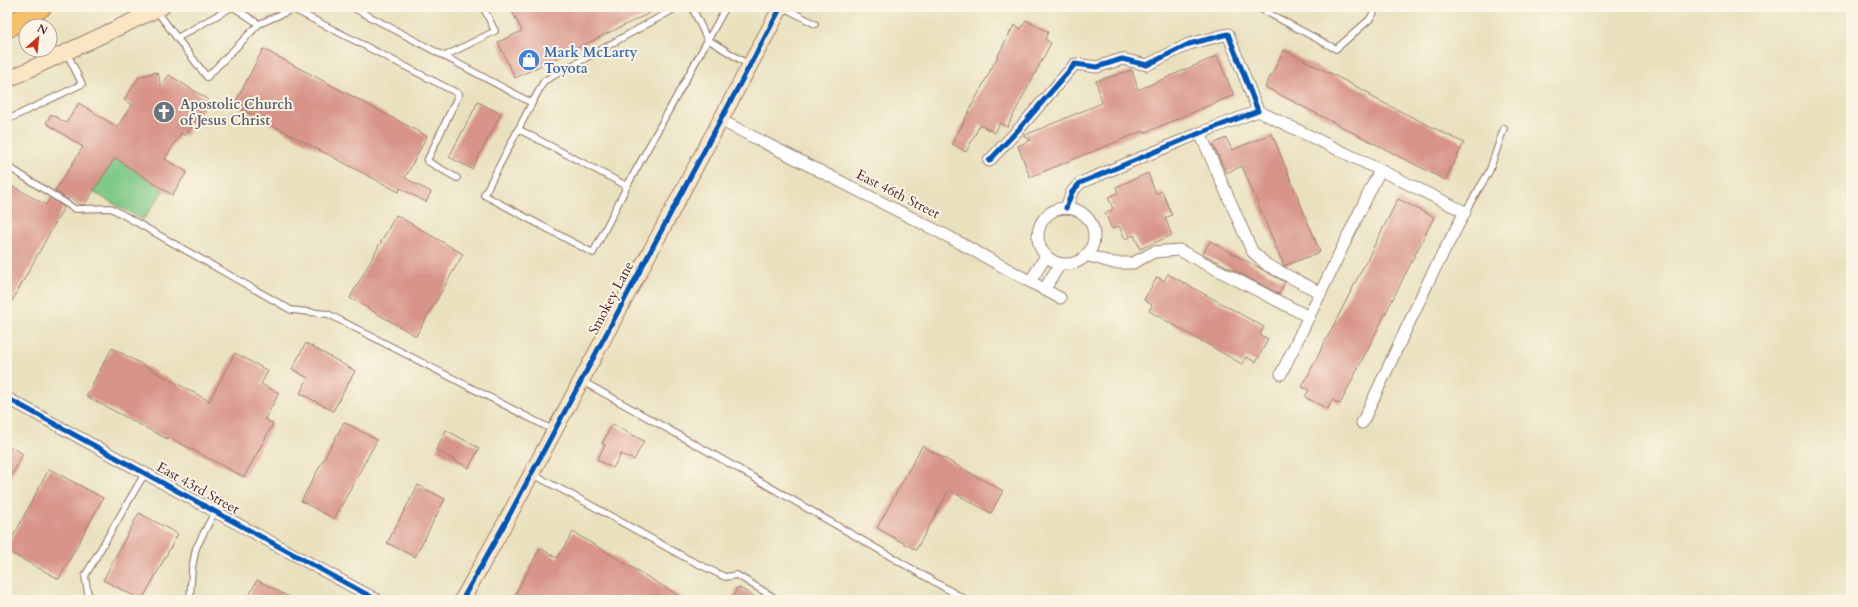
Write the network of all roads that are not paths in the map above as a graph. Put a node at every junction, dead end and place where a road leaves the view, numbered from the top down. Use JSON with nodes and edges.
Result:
{"nodes":[{"id":1,"x":36,"y":7,"type":"edge"},
{"id":2,"x":41,"y":7,"type":"edge"},
{"id":3,"x":232,"y":7,"type":"edge"},
{"id":4,"x":352,"y":7,"type":"edge"},
{"id":5,"x":482,"y":7,"type":"edge"},
{"id":6,"x":678,"y":7,"type":"edge"},
{"id":7,"x":692,"y":7,"type":"edge"},
{"id":8,"x":726,"y":7,"type":"edge"},
{"id":9,"x":782,"y":7,"type":"edge"},
{"id":10,"x":1257,"y":7,"type":"edge"},
{"id":11,"x":1376,"y":7,"type":"edge"},
{"id":12,"x":159,"y":8,"type":"edge"},
{"id":13,"x":7,"y":21,"type":"edge"},
{"id":14,"x":259,"y":24,"type":"junction"},
{"id":15,"x":815,"y":24,"type":"dead end"},
{"id":16,"x":7,"y":28,"type":"edge"},
{"id":17,"x":177,"y":38,"type":"junction"},
{"id":18,"x":707,"y":40,"type":"junction"},
{"id":19,"x":67,"y":52,"type":"junction"},
{"id":20,"x":445,"y":56,"type":"junction"},
{"id":21,"x":749,"y":65,"type":"junction"},
{"id":22,"x":7,"y":80,"type":"edge"},
{"id":23,"x":532,"y":103,"type":"junction"},
{"id":24,"x":1258,"y":111,"type":"junction"},
{"id":25,"x":7,"y":120,"type":"edge"},
{"id":26,"x":720,"y":120,"type":"junction"},
{"id":27,"x":1504,"y":128,"type":"dead end"},
{"id":28,"x":518,"y":129,"type":"junction"},
{"id":29,"x":1200,"y":133,"type":"junction"},
{"id":30,"x":989,"y":161,"type":"dead end"},
{"id":31,"x":7,"y":166,"type":"edge"},
{"id":32,"x":1380,"y":170,"type":"junction"},
{"id":33,"x":457,"y":178,"type":"dead end"},
{"id":34,"x":627,"y":186,"type":"junction"},
{"id":35,"x":1066,"y":208,"type":"junction"},
{"id":36,"x":1465,"y":212,"type":"junction"},
{"id":37,"x":1046,"y":256,"type":"junction"},
{"id":38,"x":1086,"y":256,"type":"junction"},
{"id":39,"x":1060,"y":264,"type":"junction"},
{"id":40,"x":1030,"y":282,"type":"junction"},
{"id":41,"x":1044,"y":290,"type":"junction"},
{"id":42,"x":1321,"y":292,"type":"junction"},
{"id":43,"x":1060,"y":298,"type":"dead end"},
{"id":44,"x":1309,"y":317,"type":"junction"},
{"id":45,"x":1281,"y":374,"type":"dead end"},
{"id":46,"x":581,"y":380,"type":"junction"},
{"id":47,"x":7,"y":398,"type":"edge"},
{"id":48,"x":1362,"y":423,"type":"dead end"},
{"id":49,"x":554,"y":431,"type":"junction"},
{"id":50,"x":145,"y":473,"type":"junction"},
{"id":51,"x":531,"y":474,"type":"junction"},
{"id":52,"x":215,"y":511,"type":"junction"},
{"id":53,"x":94,"y":600,"type":"edge"},
{"id":54,"x":190,"y":600,"type":"edge"},
{"id":55,"x":377,"y":600,"type":"edge"},
{"id":56,"x":462,"y":600,"type":"edge"},
{"id":57,"x":778,"y":600,"type":"edge"},
{"id":58,"x":966,"y":600,"type":"edge"}],
"edges":[{"from":1,"to":13,"type":"highway"},
{"from":2,"to":16,"type":"highway"},
{"from":3,"to":14,"type":"lane"},
{"from":3,"to":17,"type":"lane"},
{"from":4,"to":20,"type":"lane"},
{"from":5,"to":20,"type":"lane"},
{"from":6,"to":23,"type":"lane"},
{"from":7,"to":18,"type":"lane"},
{"from":8,"to":18,"type":"lane"},
{"from":9,"to":15,"type":"lane"},
{"from":9,"to":21,"type":"street","name":"Smokey Lane"},
{"from":10,"to":11,"type":"lane"},
{"from":12,"to":17,"type":"lane"},
{"from":12,"to":19,"type":"street"},
{"from":14,"to":17,"type":"lane"},
{"from":14,"to":33,"type":"lane"},
{"from":18,"to":21,"type":"lane"},
{"from":18,"to":34,"type":"lane"},
{"from":19,"to":22,"type":"street"},
{"from":19,"to":25,"type":"lane"},
{"from":20,"to":23,"type":"lane"},
{"from":21,"to":26,"type":"street","name":"Smokey Lane"},
{"from":23,"to":28,"type":"lane"},
{"from":24,"to":29,"type":"street"},
{"from":24,"to":30,"type":"street"},
{"from":24,"to":32,"type":"street"},
{"from":26,"to":40,"type":"street","name":"East 46th Street"},
{"from":26,"to":46,"type":"street","name":"Smokey Lane"},
{"from":27,"to":36,"type":"lane"},
{"from":28,"to":34,"type":"lane"},
{"from":28,"to":34,"type":"lane"},
{"from":29,"to":35,"type":"street"},
{"from":29,"to":42,"type":"street"},
{"from":31,"to":49,"type":"lane"},
{"from":32,"to":36,"type":"street"},
{"from":32,"to":42,"type":"street"},
{"from":35,"to":37,"type":"street"},
{"from":35,"to":38,"type":"street"},
{"from":36,"to":48,"type":"street"},
{"from":37,"to":39,"type":"street"},
{"from":37,"to":40,"type":"street"},
{"from":38,"to":39,"type":"street"},
{"from":38,"to":44,"type":"street"},
{"from":39,"to":41,"type":"street"},
{"from":40,"to":41,"type":"street","name":"East 46th Street"},
{"from":41,"to":43,"type":"street","name":"East 46th Street"},
{"from":42,"to":44,"type":"street"},
{"from":44,"to":45,"type":"street"},
{"from":46,"to":49,"type":"street","name":"Smokey Lane"},
{"from":46,"to":58,"type":"lane"},
{"from":47,"to":50,"type":"street","name":"East 43rd Street"},
{"from":49,"to":51,"type":"street","name":"Smokey Lane"},
{"from":50,"to":52,"type":"street","name":"East 43rd Street"},
{"from":50,"to":53,"type":"lane"},
{"from":51,"to":56,"type":"street","name":"Smokey Lane"},
{"from":51,"to":57,"type":"lane"},
{"from":52,"to":54,"type":"lane"},
{"from":52,"to":55,"type":"street","name":"East 43rd Street"}]}
